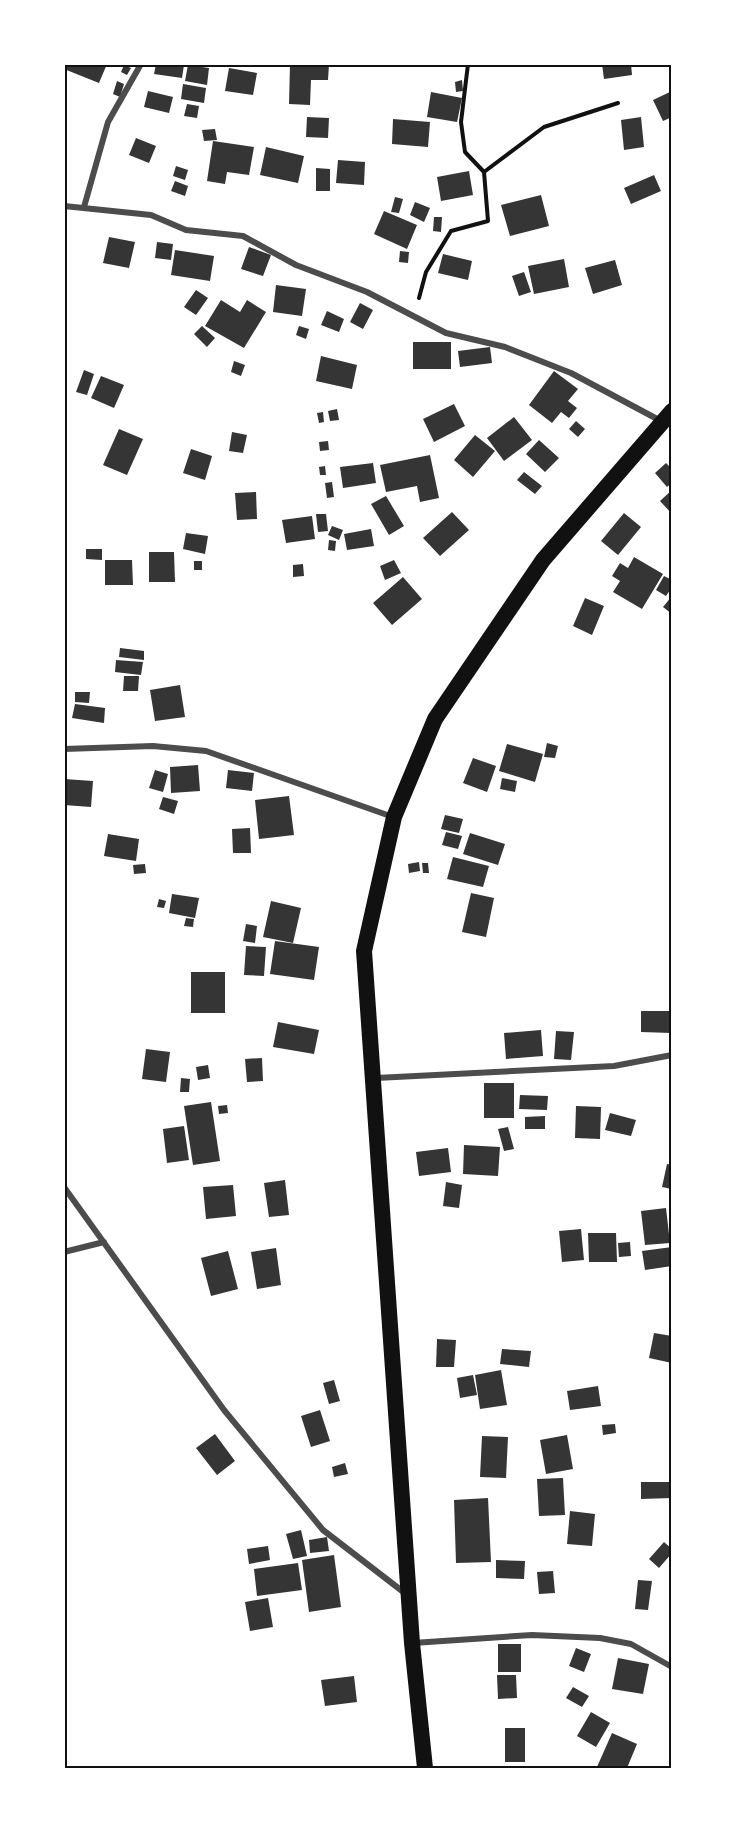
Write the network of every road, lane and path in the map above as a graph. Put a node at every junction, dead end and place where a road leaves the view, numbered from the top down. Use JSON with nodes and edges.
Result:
{"nodes":[{"id":1,"x":141,"y":64,"type":"edge"},
{"id":2,"x":468,"y":64,"type":"edge"},
{"id":3,"x":618,"y":103,"type":"dead end"},
{"id":4,"x":484,"y":172,"type":"junction"},
{"id":5,"x":64,"y":206,"type":"edge"},
{"id":6,"x":84,"y":207,"type":"junction"},
{"id":7,"x":414,"y":316,"type":"junction"},
{"id":8,"x":667,"y":417,"type":"edge"},
{"id":9,"x":64,"y":749,"type":"edge"},
{"id":10,"x":394,"y":817,"type":"junction"},
{"id":11,"x":672,"y":1055,"type":"edge"},
{"id":12,"x":372,"y":1078,"type":"junction"},
{"id":13,"x":64,"y":1187,"type":"edge"},
{"id":14,"x":104,"y":1242,"type":"junction"},
{"id":15,"x":64,"y":1252,"type":"edge"},
{"id":16,"x":409,"y":1597,"type":"junction"},
{"id":17,"x":412,"y":1643,"type":"junction"},
{"id":18,"x":672,"y":1667,"type":"edge"},
{"id":19,"x":425,"y":1768,"type":"edge"}],
"edges":[{"from":1,"to":6,"type":"street"},
{"from":2,"to":4,"type":"path"},
{"from":3,"to":4,"type":"path"},
{"from":4,"to":7,"type":"path"},
{"from":5,"to":6,"type":"street"},
{"from":6,"to":7,"type":"street"},
{"from":7,"to":8,"type":"street"},
{"from":8,"to":10,"type":"highway"},
{"from":9,"to":10,"type":"street"},
{"from":10,"to":12,"type":"highway"},
{"from":11,"to":12,"type":"street"},
{"from":12,"to":16,"type":"highway"},
{"from":13,"to":14,"type":"street"},
{"from":14,"to":15,"type":"street"},
{"from":14,"to":16,"type":"street"},
{"from":16,"to":17,"type":"highway"},
{"from":17,"to":18,"type":"street"},
{"from":17,"to":19,"type":"highway"}]}
